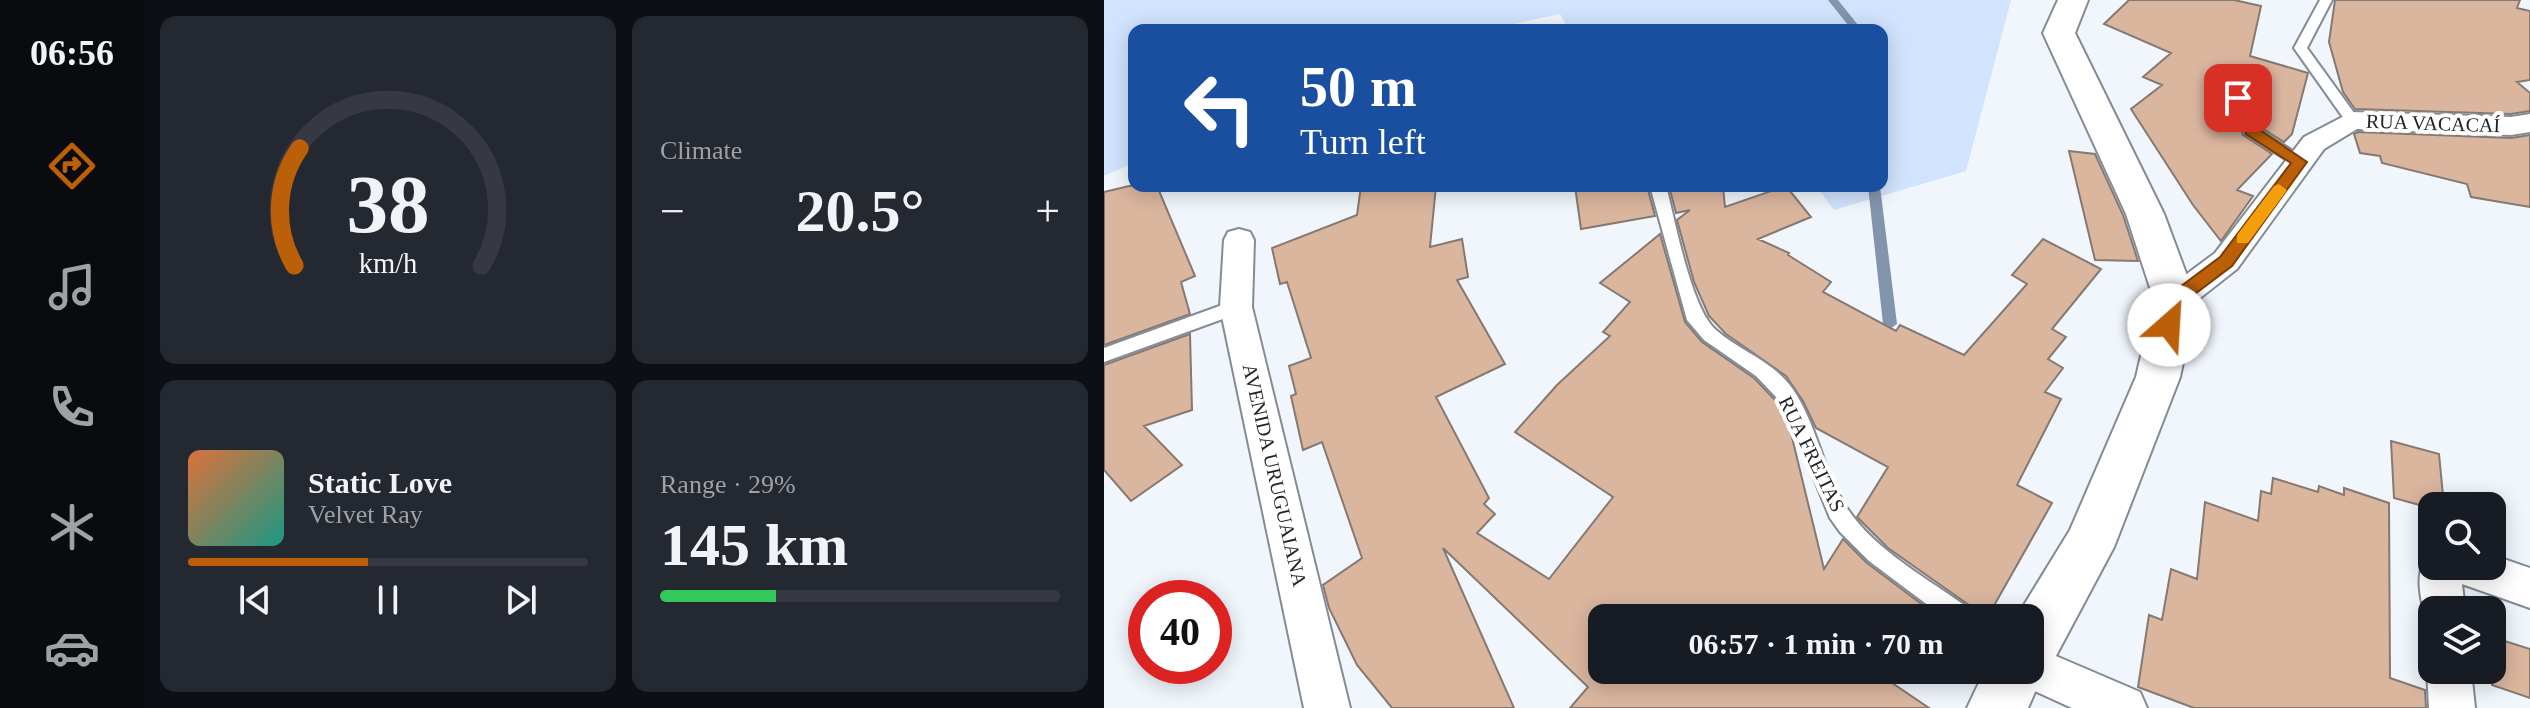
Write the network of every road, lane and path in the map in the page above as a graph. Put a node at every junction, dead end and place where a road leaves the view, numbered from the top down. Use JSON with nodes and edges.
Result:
{"nodes":[{"id":1,"x":2073,"y":0,"type":"edge"},
{"id":2,"x":2326,"y":0,"type":"edge"},
{"id":3,"x":2238,"y":98,"type":"dead end"},
{"id":4,"x":2352,"y":120,"type":"junction"},
{"id":5,"x":2530,"y":123,"type":"edge"},
{"id":6,"x":2300,"y":162,"type":"junction"},
{"id":7,"x":1660,"y":192,"type":"edge"},
{"id":8,"x":1239,"y":240,"type":"dead end"},
{"id":9,"x":2175,"y":300,"type":"junction"},
{"id":10,"x":1236,"y":307,"type":"junction"},
{"id":11,"x":1104,"y":355,"type":"edge"},
{"id":12,"x":2506,"y":580,"type":"edge"},
{"id":13,"x":2530,"y":588,"type":"edge"},
{"id":14,"x":1945,"y":604,"type":"edge"},
{"id":15,"x":2044,"y":622,"type":"edge"},
{"id":16,"x":2044,"y":673,"type":"edge"},
{"id":17,"x":2009,"y":684,"type":"edge"},
{"id":18,"x":2450,"y":684,"type":"edge"},
{"id":19,"x":1327,"y":708,"type":"edge"},
{"id":20,"x":1996,"y":708,"type":"edge"},
{"id":21,"x":2124,"y":708,"type":"edge"},
{"id":22,"x":2452,"y":708,"type":"edge"}],
"edges":[{"from":1,"to":9,"type":"street"},
{"from":2,"to":4,"type":"lane"},
{"from":3,"to":6,"type":"lane"},
{"from":4,"to":5,"type":"street","name":"RUA VACACAÍ"},
{"from":4,"to":6,"type":"street","name":"RUA VACACAÍ"},
{"from":6,"to":9,"type":"street","name":"RUA VACACAÍ"},
{"from":7,"to":14,"type":"lane","name":"RUA FREITAS"},
{"from":8,"to":10,"type":"street","name":"AVENIDA URUGUAIANA"},
{"from":9,"to":15,"type":"street"},
{"from":10,"to":11,"type":"lane"},
{"from":10,"to":19,"type":"street","name":"AVENIDA URUGUAIANA"},
{"from":12,"to":13,"type":"street"},
{"from":16,"to":21,"type":"street"},
{"from":17,"to":20,"type":"street"},
{"from":18,"to":22,"type":"street"}]}
